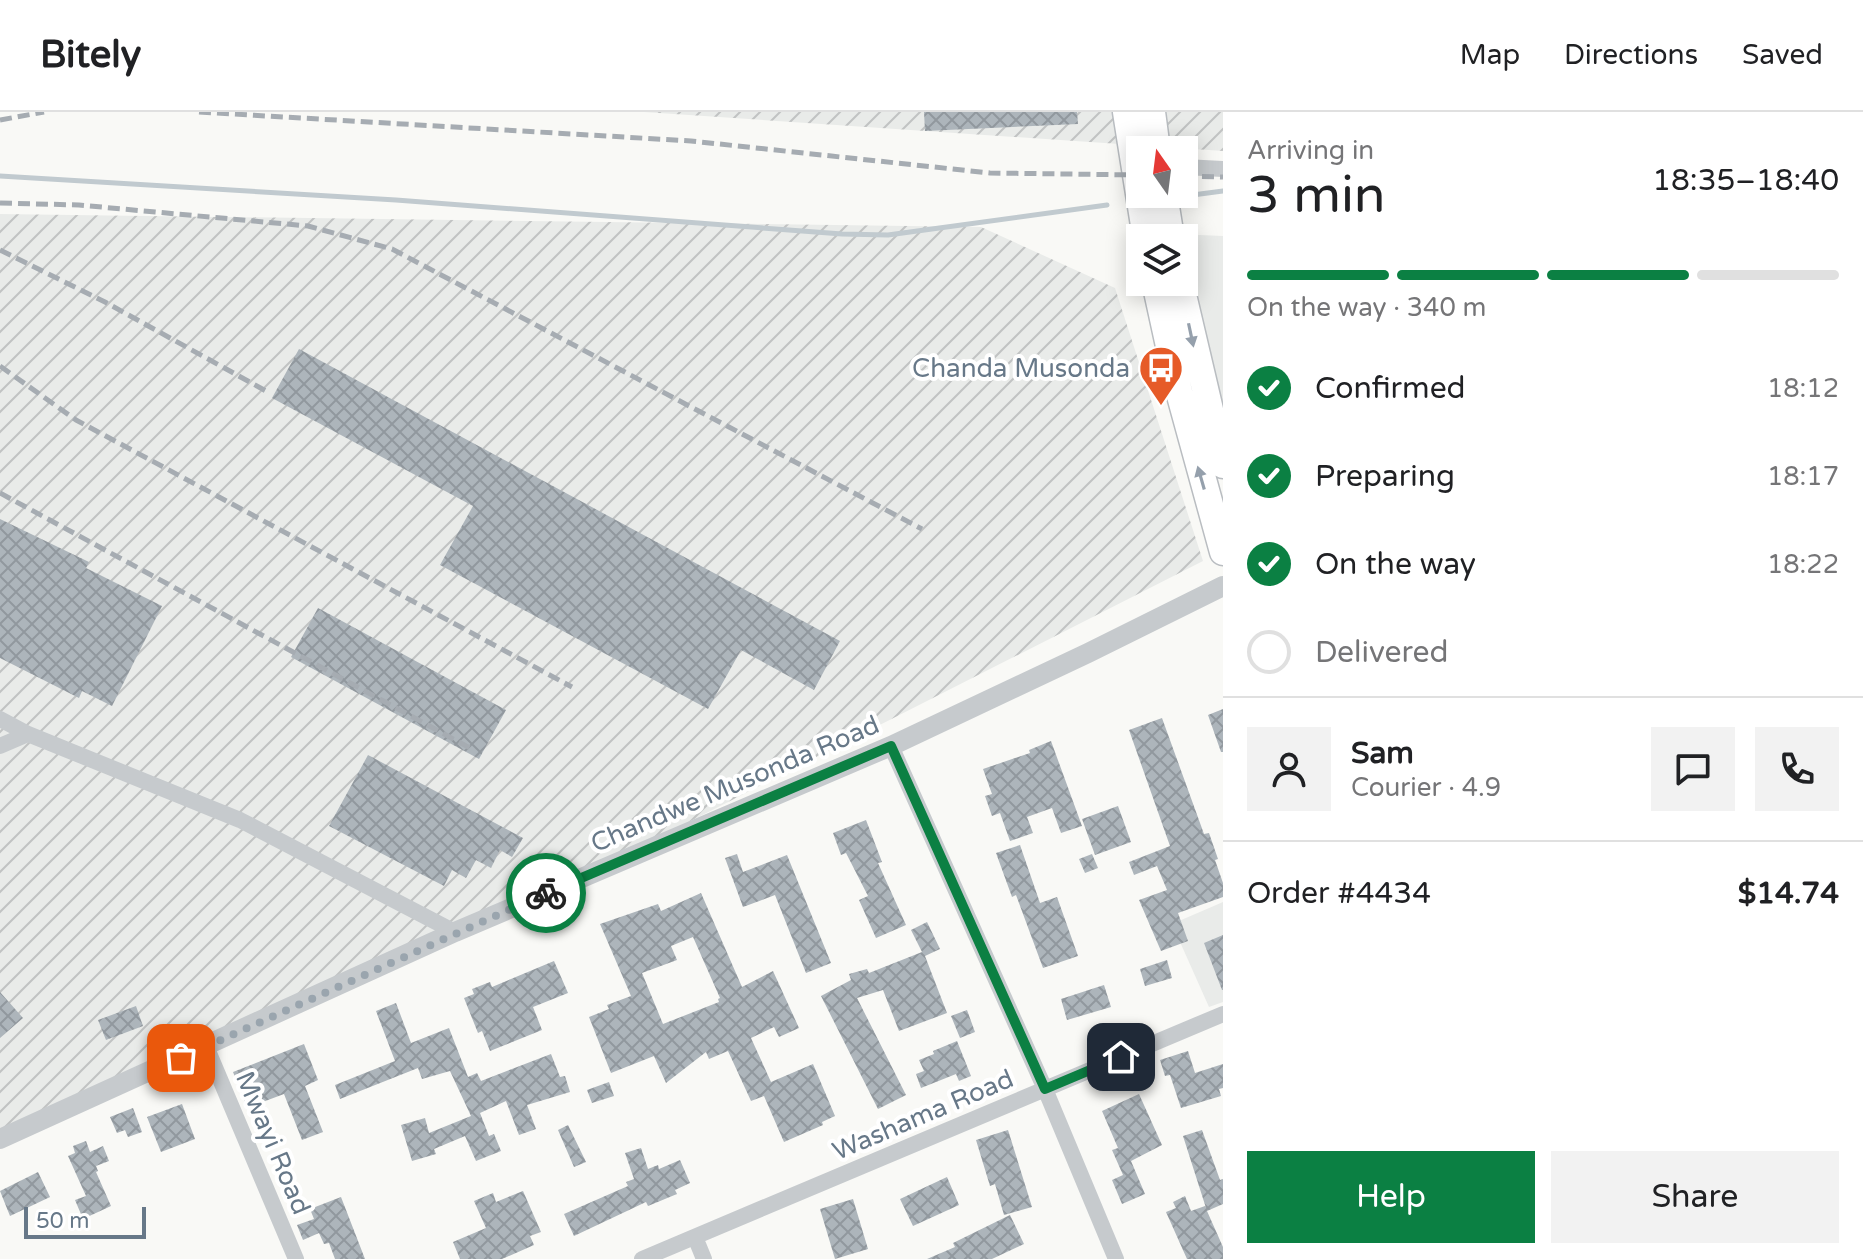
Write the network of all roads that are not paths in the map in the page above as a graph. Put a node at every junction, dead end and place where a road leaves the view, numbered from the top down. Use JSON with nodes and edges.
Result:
{"nodes":[{"id":1,"x":1126,"y":112,"type":"edge"},
{"id":2,"x":1152,"y":112,"type":"edge"},
{"id":3,"x":1155,"y":136,"type":"edge"},
{"id":4,"x":1198,"y":168,"type":"edge"},
{"id":5,"x":1223,"y":169,"type":"edge"},
{"id":6,"x":1144,"y":224,"type":"edge"},
{"id":7,"x":1158,"y":296,"type":"edge"},
{"id":8,"x":1183,"y":296,"type":"edge"},
{"id":9,"x":1223,"y":465,"type":"edge"},
{"id":10,"x":1223,"y":552,"type":"edge"},
{"id":11,"x":1223,"y":586,"type":"edge"},
{"id":12,"x":0,"y":719,"type":"edge"},
{"id":13,"x":28,"y":734,"type":"junction"},
{"id":14,"x":0,"y":746,"type":"edge"},
{"id":15,"x":891,"y":746,"type":"junction"},
{"id":16,"x":455,"y":932,"type":"junction"},
{"id":17,"x":1223,"y":1014,"type":"edge"},
{"id":18,"x":206,"y":1046,"type":"junction"},
{"id":19,"x":1045,"y":1089,"type":"junction"},
{"id":20,"x":0,"y":1139,"type":"edge"},
{"id":21,"x":695,"y":1237,"type":"junction"},
{"id":22,"x":296,"y":1259,"type":"edge"},
{"id":23,"x":642,"y":1259,"type":"edge"},
{"id":24,"x":704,"y":1259,"type":"edge"},
{"id":25,"x":1116,"y":1259,"type":"edge"}],
"edges":[{"from":1,"to":6,"type":"main road"},
{"from":2,"to":3,"type":"main road"},
{"from":4,"to":5,"type":"street"},
{"from":10,"to":7,"type":"main road","one_way":true},
{"from":8,"to":9,"type":"main road","one_way":true},
{"from":11,"to":15,"type":"street","name":"Chandwe Musonda Road"},
{"from":12,"to":13,"type":"street"},
{"from":13,"to":14,"type":"street"},
{"from":13,"to":16,"type":"street"},
{"from":15,"to":16,"type":"street","name":"Chandwe Musonda Road"},
{"from":15,"to":19,"type":"street"},
{"from":16,"to":18,"type":"street","name":"Chandwe Musonda Road"},
{"from":17,"to":19,"type":"street","name":"Washama Road"},
{"from":18,"to":20,"type":"street","name":"Chandwe Musonda Road"},
{"from":18,"to":22,"type":"street","name":"Mwayi Road"},
{"from":19,"to":21,"type":"street","name":"Washama Road"},
{"from":19,"to":25,"type":"street"},
{"from":21,"to":23,"type":"street","name":"Washama Road"},
{"from":21,"to":24,"type":"street"}]}
